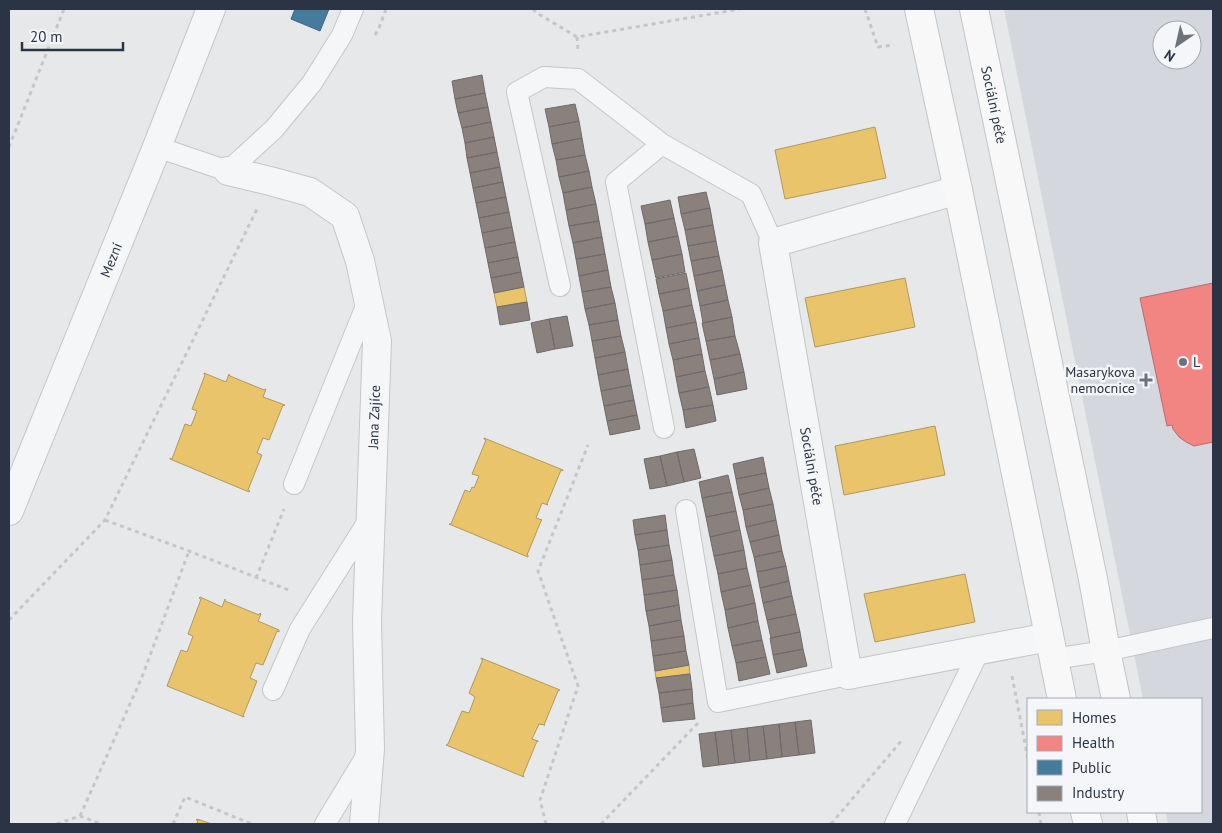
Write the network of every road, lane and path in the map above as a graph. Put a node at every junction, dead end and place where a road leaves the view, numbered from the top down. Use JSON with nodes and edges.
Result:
{"nodes":[{"id":1,"x":64,"y":9,"type":"edge"},
{"id":2,"x":211,"y":9,"type":"edge"},
{"id":3,"x":353,"y":9,"type":"edge"},
{"id":4,"x":534,"y":9,"type":"edge"},
{"id":5,"x":740,"y":9,"type":"edge"},
{"id":6,"x":919,"y":9,"type":"edge"},
{"id":7,"x":974,"y":9,"type":"edge"},
{"id":8,"x":662,"y":144,"type":"junction"},
{"id":9,"x":9,"y":147,"type":"edge"},
{"id":10,"x":157,"y":147,"type":"junction"},
{"id":11,"x":228,"y":171,"type":"junction"},
{"id":12,"x":270,"y":181,"type":"junction"},
{"id":13,"x":958,"y":190,"type":"junction"},
{"id":14,"x":773,"y":243,"type":"junction"},
{"id":15,"x":560,"y":286,"type":"dead end"},
{"id":16,"x":368,"y":301,"type":"junction"},
{"id":17,"x":664,"y":428,"type":"dead end"},
{"id":18,"x":588,"y":445,"type":"dead end"},
{"id":19,"x":294,"y":484,"type":"joint"},
{"id":20,"x":686,"y":510,"type":"dead end"},
{"id":21,"x":9,"y":511,"type":"edge"},
{"id":22,"x":371,"y":517,"type":"junction"},
{"id":23,"x":105,"y":520,"type":"junction"},
{"id":24,"x":189,"y":551,"type":"junction"},
{"id":25,"x":256,"y":578,"type":"junction"},
{"id":26,"x":317,"y":602,"type":"junction"},
{"id":27,"x":9,"y":620,"type":"edge"},
{"id":28,"x":1213,"y":628,"type":"edge"},
{"id":29,"x":1006,"y":646,"type":"junction"},
{"id":30,"x":1051,"y":648,"type":"junction"},
{"id":31,"x":978,"y":651,"type":"junction"},
{"id":32,"x":1106,"y":651,"type":"junction"},
{"id":33,"x":848,"y":675,"type":"junction"},
{"id":34,"x":273,"y":690,"type":"dead end"},
{"id":35,"x":1062,"y":698,"type":"edge"},
{"id":36,"x":1116,"y":698,"type":"edge"},
{"id":37,"x":718,"y":702,"type":"junction"},
{"id":38,"x":370,"y":749,"type":"junction"},
{"id":39,"x":1027,"y":754,"type":"edge"},
{"id":40,"x":80,"y":816,"type":"junction"},
{"id":41,"x":57,"y":824,"type":"edge"},
{"id":42,"x":101,"y":824,"type":"edge"},
{"id":43,"x":173,"y":824,"type":"edge"},
{"id":44,"x":252,"y":824,"type":"edge"},
{"id":45,"x":325,"y":824,"type":"edge"},
{"id":46,"x":364,"y":824,"type":"edge"},
{"id":47,"x":546,"y":824,"type":"edge"},
{"id":48,"x":601,"y":824,"type":"edge"},
{"id":49,"x":895,"y":824,"type":"edge"}],
"edges":[{"from":1,"to":9,"type":"path"},
{"from":2,"to":10,"type":"street","name":"Mezní"},
{"from":3,"to":11,"type":"lane"},
{"from":4,"to":5,"type":"path"},
{"from":6,"to":13,"type":"main road"},
{"from":7,"to":32,"type":"main road","name":"Sociální péče"},
{"from":8,"to":14,"type":"lane"},
{"from":8,"to":15,"type":"lane"},
{"from":8,"to":17,"type":"lane"},
{"from":10,"to":11,"type":"lane","name":"Jana Zajíce"},
{"from":10,"to":21,"type":"street","name":"Mezní"},
{"from":11,"to":12,"type":"street","name":"Jana Zajíce"},
{"from":12,"to":16,"type":"street","name":"Jana Zajíce"},
{"from":12,"to":23,"type":"path"},
{"from":13,"to":14,"type":"street"},
{"from":13,"to":30,"type":"main road"},
{"from":14,"to":33,"type":"street","name":"Sociální péče"},
{"from":16,"to":19,"type":"lane"},
{"from":16,"to":22,"type":"street","name":"Jana Zajíce"},
{"from":18,"to":47,"type":"path"},
{"from":19,"to":25,"type":"path"},
{"from":20,"to":37,"type":"lane"},
{"from":22,"to":26,"type":"lane"},
{"from":22,"to":38,"type":"street","name":"Jana Zajíce"},
{"from":23,"to":24,"type":"path"},
{"from":23,"to":27,"type":"path"},
{"from":24,"to":25,"type":"path"},
{"from":24,"to":40,"type":"path"},
{"from":25,"to":26,"type":"path"},
{"from":26,"to":34,"type":"lane"},
{"from":28,"to":32,"type":"lane"},
{"from":29,"to":30,"type":"street"},
{"from":29,"to":31,"type":"street"},
{"from":29,"to":39,"type":"path"},
{"from":30,"to":32,"type":"lane"},
{"from":30,"to":35,"type":"main road"},
{"from":31,"to":33,"type":"street"},
{"from":31,"to":49,"type":"lane"},
{"from":32,"to":36,"type":"main road","name":"Sociální péče"},
{"from":33,"to":37,"type":"lane"},
{"from":37,"to":48,"type":"path"},
{"from":38,"to":45,"type":"lane"},
{"from":38,"to":46,"type":"street","name":"Jana Zajíce"},
{"from":40,"to":41,"type":"path"},
{"from":40,"to":42,"type":"path"},
{"from":43,"to":44,"type":"path"}]}
